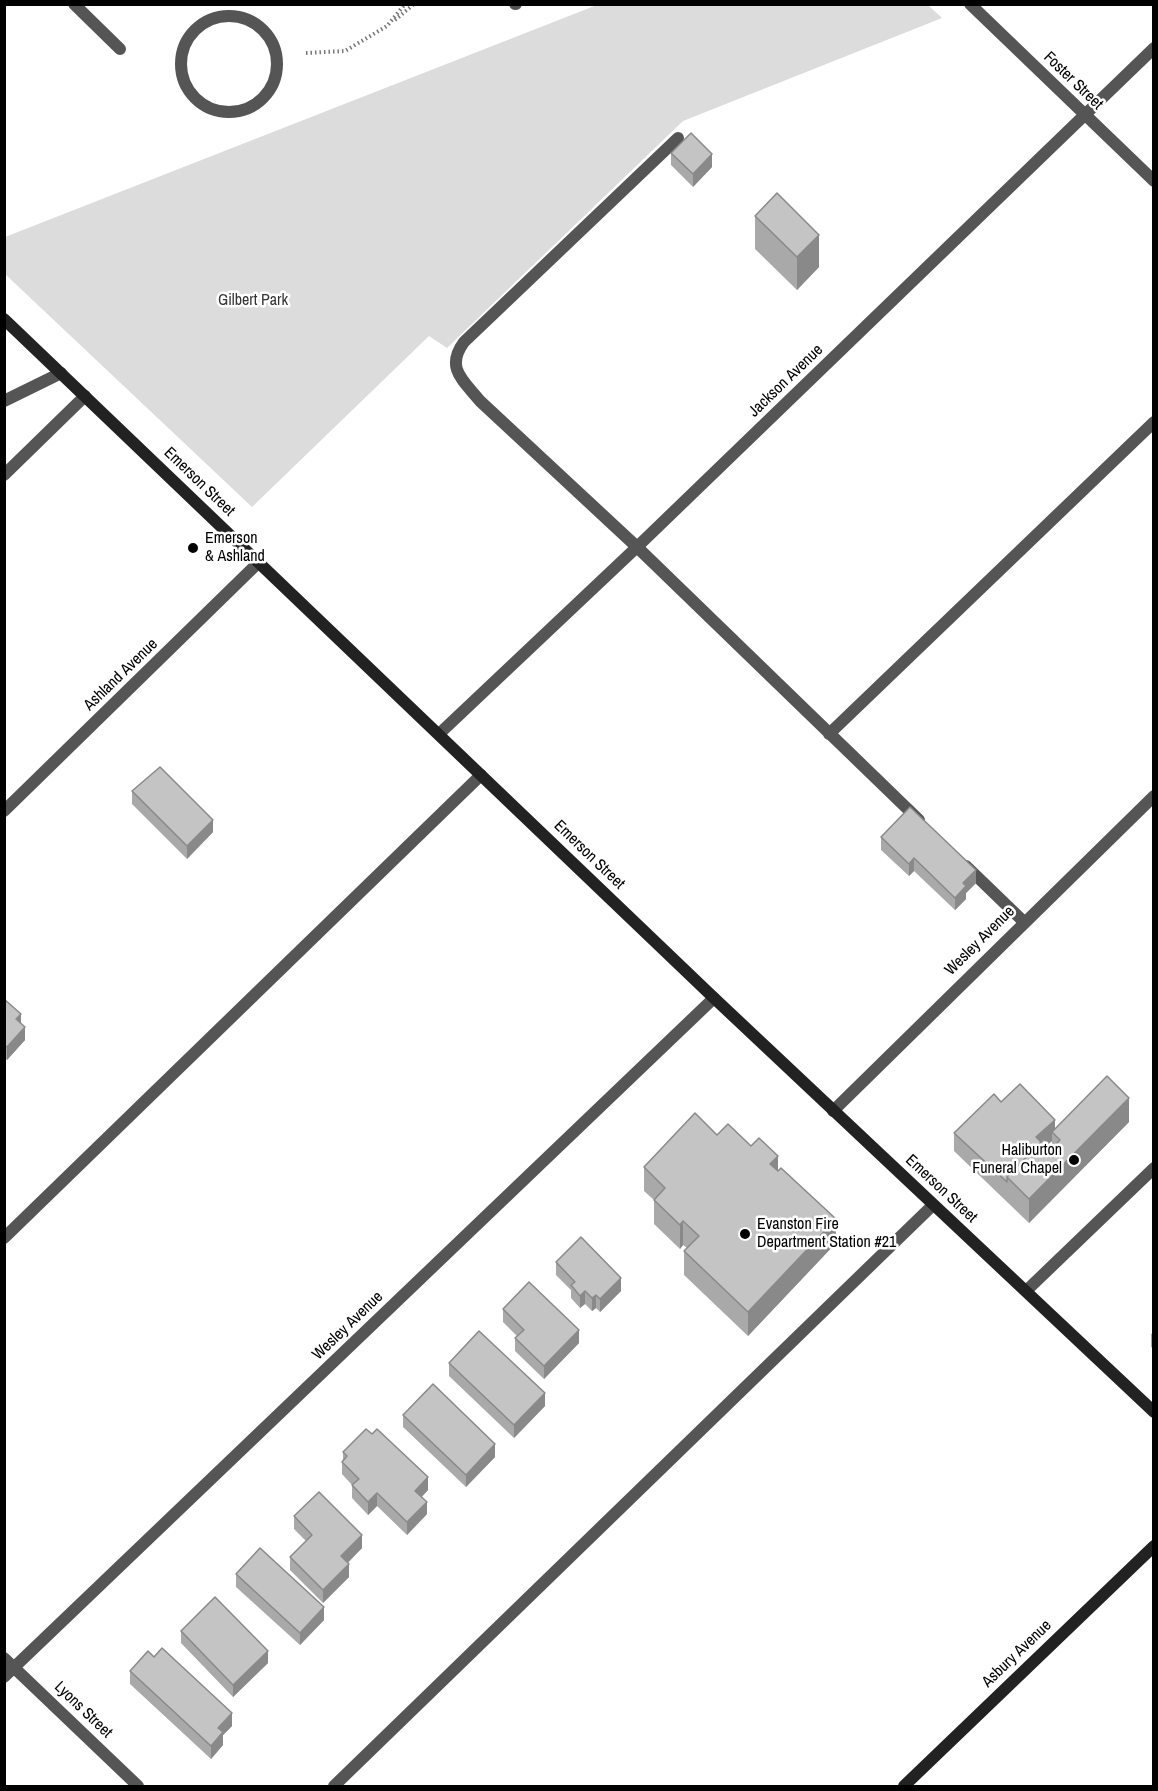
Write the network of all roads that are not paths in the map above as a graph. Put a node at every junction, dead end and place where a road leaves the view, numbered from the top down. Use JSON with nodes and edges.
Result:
{"nodes":[{"id":1,"x":74,"y":4,"type":"edge"},
{"id":2,"x":970,"y":4,"type":"edge"},
{"id":3,"x":241,"y":10,"type":"edge"},
{"id":4,"x":1154,"y":48,"type":"edge"},
{"id":5,"x":120,"y":49,"type":"dead end"},
{"id":6,"x":1085,"y":116,"type":"junction"},
{"id":7,"x":678,"y":138,"type":"dead end"},
{"id":8,"x":1154,"y":181,"type":"edge"},
{"id":9,"x":4,"y":319,"type":"edge"},
{"id":10,"x":9,"y":330,"type":"edge"},
{"id":11,"x":61,"y":372,"type":"junction"},
{"id":12,"x":85,"y":396,"type":"junction"},
{"id":13,"x":4,"y":401,"type":"edge"},
{"id":14,"x":1154,"y":422,"type":"edge"},
{"id":15,"x":4,"y":475,"type":"edge"},
{"id":16,"x":637,"y":547,"type":"junction"},
{"id":17,"x":260,"y":562,"type":"junction"},
{"id":18,"x":439,"y":734,"type":"junction"},
{"id":19,"x":829,"y":734,"type":"junction"},
{"id":20,"x":481,"y":775,"type":"junction"},
{"id":21,"x":1154,"y":796,"type":"edge"},
{"id":22,"x":4,"y":811,"type":"edge"},
{"id":23,"x":929,"y":830,"type":"edge"},
{"id":24,"x":954,"y":854,"type":"edge"},
{"id":25,"x":1023,"y":921,"type":"junction"},
{"id":26,"x":714,"y":999,"type":"junction"},
{"id":27,"x":833,"y":1111,"type":"junction"},
{"id":28,"x":1154,"y":1168,"type":"edge"},
{"id":29,"x":933,"y":1204,"type":"junction"},
{"id":30,"x":4,"y":1238,"type":"edge"},
{"id":31,"x":1026,"y":1291,"type":"junction"},
{"id":32,"x":1154,"y":1412,"type":"edge"},
{"id":33,"x":1154,"y":1546,"type":"edge"},
{"id":34,"x":4,"y":1658,"type":"edge"},
{"id":35,"x":14,"y":1668,"type":"junction"},
{"id":36,"x":4,"y":1677,"type":"edge"},
{"id":37,"x":138,"y":1786,"type":"edge"},
{"id":38,"x":334,"y":1786,"type":"edge"},
{"id":39,"x":904,"y":1786,"type":"edge"}],
"edges":[{"from":1,"to":5,"type":"street"},
{"from":2,"to":6,"type":"street","name":"Foster Street"},
{"from":3,"to":3,"type":"street"},
{"from":4,"to":6,"type":"street","name":"Jackson Avenue"},
{"from":6,"to":8,"type":"street","name":"Foster Street"},
{"from":6,"to":16,"type":"street","name":"Jackson Avenue"},
{"from":7,"to":16,"type":"street"},
{"from":9,"to":10,"type":"main road","name":"Emerson Street"},
{"from":10,"to":11,"type":"main road","name":"Emerson Street"},
{"from":11,"to":12,"type":"main road","name":"Emerson Street"},
{"from":11,"to":13,"type":"street"},
{"from":12,"to":15,"type":"street"},
{"from":12,"to":17,"type":"main road","name":"Emerson Street"},
{"from":14,"to":19,"type":"street"},
{"from":16,"to":18,"type":"street","name":"Jackson Avenue"},
{"from":16,"to":19,"type":"street"},
{"from":17,"to":18,"type":"main road","name":"Emerson Street"},
{"from":17,"to":22,"type":"street","name":"Ashland Avenue"},
{"from":18,"to":20,"type":"main road","name":"Emerson Street"},
{"from":19,"to":23,"type":"street"},
{"from":20,"to":26,"type":"main road","name":"Emerson Street"},
{"from":20,"to":30,"type":"street"},
{"from":21,"to":25,"type":"street","name":"Wesley Avenue"},
{"from":24,"to":25,"type":"street"},
{"from":25,"to":27,"type":"street","name":"Wesley Avenue"},
{"from":26,"to":27,"type":"main road","name":"Emerson Street"},
{"from":26,"to":35,"type":"street","name":"Wesley Avenue"},
{"from":27,"to":29,"type":"main road","name":"Emerson Street"},
{"from":28,"to":31,"type":"street"},
{"from":29,"to":31,"type":"main road","name":"Emerson Street"},
{"from":29,"to":38,"type":"street"},
{"from":31,"to":32,"type":"main road","name":"Emerson Street"},
{"from":33,"to":39,"type":"main road","name":"Asbury Avenue"},
{"from":34,"to":35,"type":"street","name":"Lyons Street"},
{"from":35,"to":36,"type":"street","name":"Wesley Avenue"},
{"from":35,"to":37,"type":"street","name":"Lyons Street"}]}
